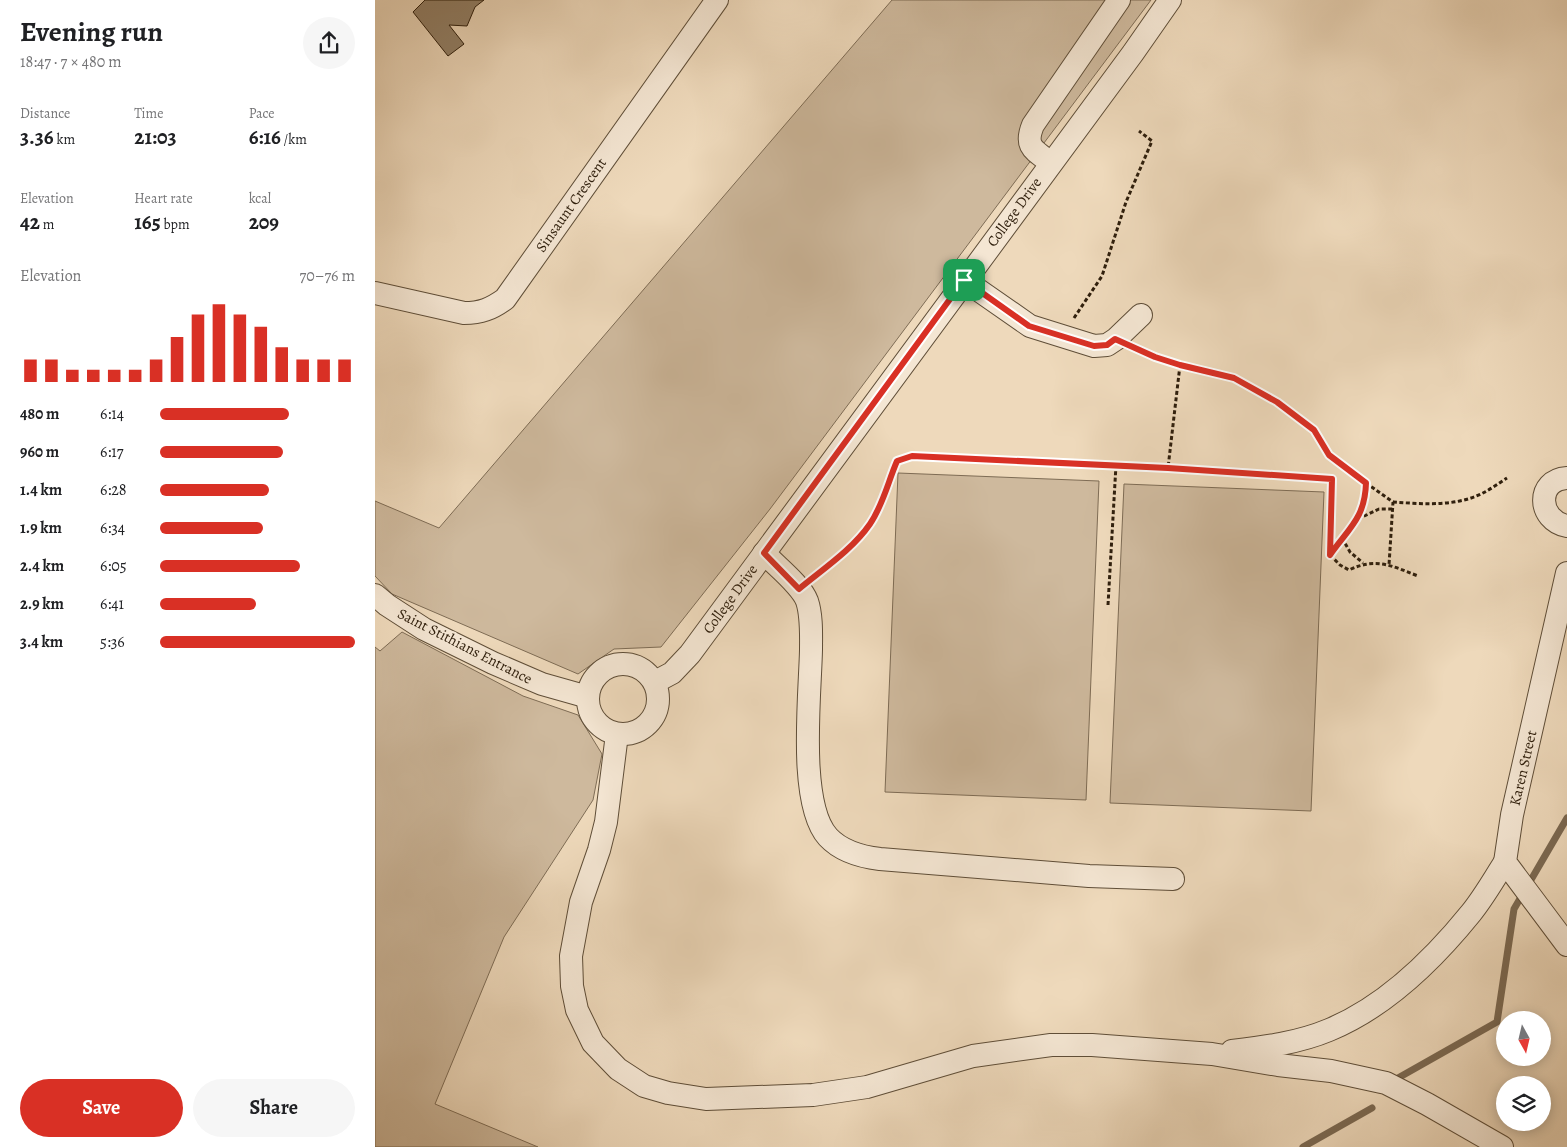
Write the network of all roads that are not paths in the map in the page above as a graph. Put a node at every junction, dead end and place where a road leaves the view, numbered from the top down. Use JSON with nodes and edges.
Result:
{"nodes":[{"id":1,"x":717,"y":0,"type":"edge"},
{"id":2,"x":1119,"y":0,"type":"edge"},
{"id":3,"x":1170,"y":0,"type":"edge"},
{"id":4,"x":1051,"y":163,"type":"junction"},
{"id":5,"x":964,"y":280,"type":"junction"},
{"id":6,"x":375,"y":293,"type":"edge"},
{"id":7,"x":1141,"y":315,"type":"dead end"},
{"id":8,"x":1567,"y":478,"type":"edge"},
{"id":9,"x":1567,"y":526,"type":"edge"},
{"id":10,"x":764,"y":553,"type":"junction"},
{"id":11,"x":1567,"y":573,"type":"edge"},
{"id":12,"x":375,"y":595,"type":"edge"},
{"id":13,"x":655,"y":682,"type":"junction"},
{"id":14,"x":588,"y":697,"type":"junction"},
{"id":15,"x":617,"y":734,"type":"junction"},
{"id":16,"x":1511,"y":871,"type":"junction"},
{"id":17,"x":1173,"y":879,"type":"dead end"},
{"id":18,"x":1567,"y":945,"type":"edge"},
{"id":19,"x":1212,"y":1054,"type":"junction"},
{"id":20,"x":1502,"y":1147,"type":"edge"}],
"edges":[{"from":1,"to":6,"type":"street","name":"Sinsaunt Crescent"},
{"from":2,"to":4,"type":"street"},
{"from":3,"to":4,"type":"street","name":"College Drive"},
{"from":4,"to":5,"type":"street","name":"College Drive"},
{"from":5,"to":7,"type":"street"},
{"from":5,"to":10,"type":"street","name":"College Drive"},
{"from":8,"to":9,"type":"street"},
{"from":10,"to":13,"type":"street","name":"College Drive"},
{"from":10,"to":17,"type":"street"},
{"from":11,"to":16,"type":"street","name":"Karen Street"},
{"from":12,"to":14,"type":"street","name":"Saint Stithians Entrance"},
{"from":13,"to":14,"type":"street"},
{"from":13,"to":15,"type":"street"},
{"from":14,"to":15,"type":"street"},
{"from":15,"to":19,"type":"street"},
{"from":16,"to":18,"type":"street"},
{"from":16,"to":19,"type":"street"},
{"from":19,"to":20,"type":"street"}]}
